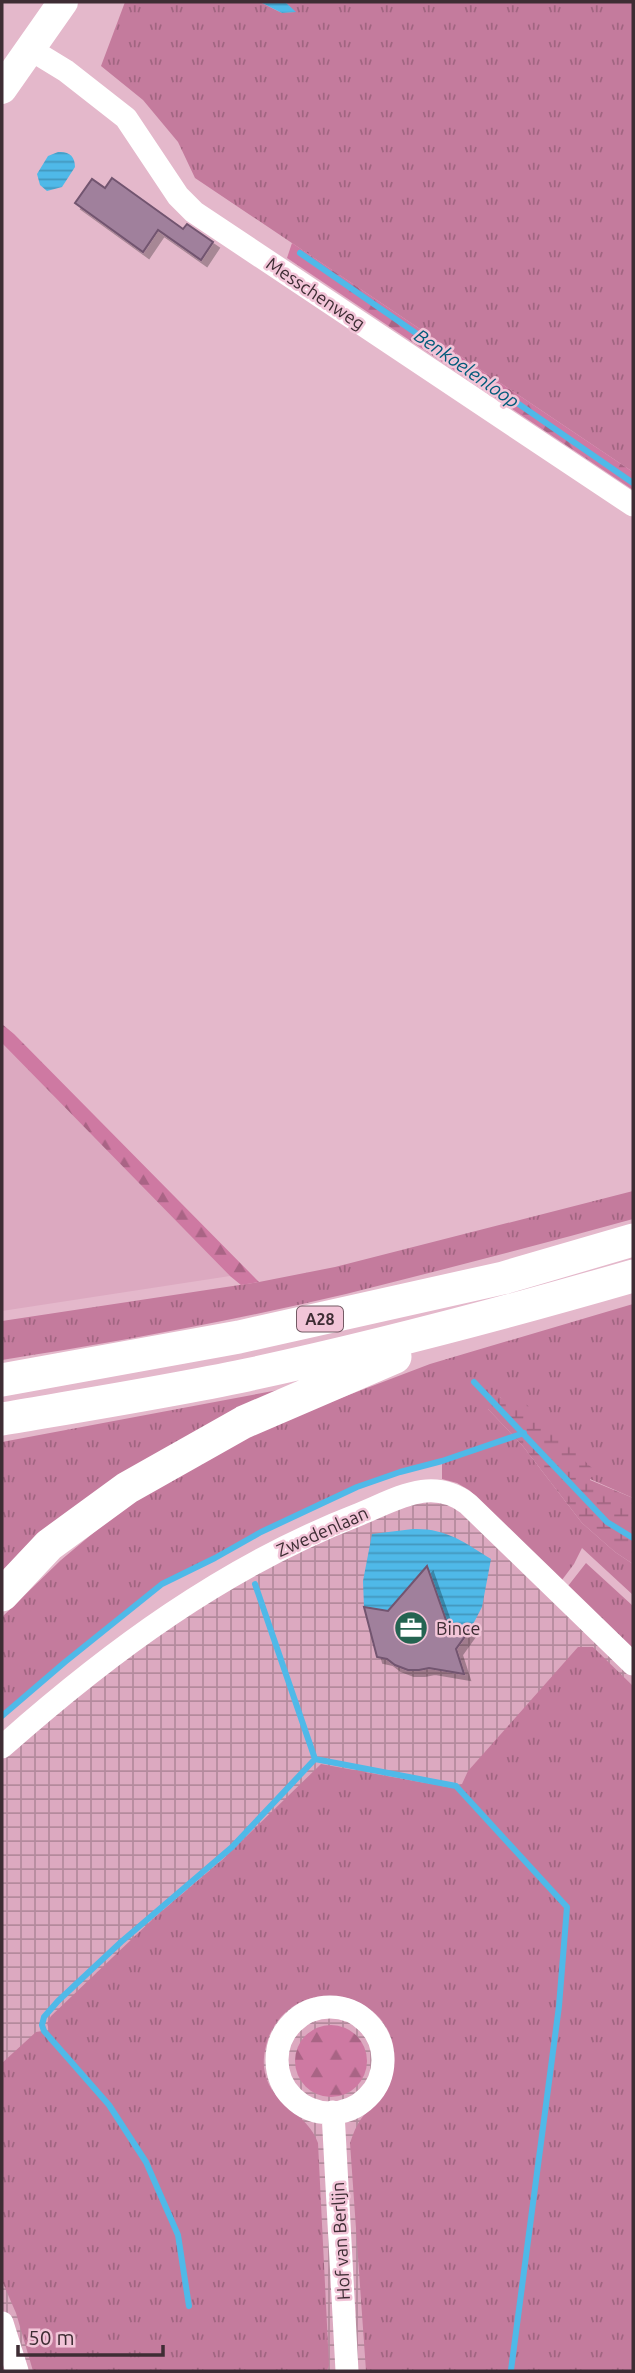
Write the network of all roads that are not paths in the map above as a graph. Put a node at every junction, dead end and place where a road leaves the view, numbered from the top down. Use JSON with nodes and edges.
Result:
{"nodes":[{"id":1,"x":63,"y":2,"type":"edge"},
{"id":2,"x":30,"y":48,"type":"junction"},
{"id":3,"x":2,"y":89,"type":"edge"},
{"id":4,"x":633,"y":505,"type":"edge"},
{"id":5,"x":633,"y":1240,"type":"edge"},
{"id":6,"x":633,"y":1276,"type":"edge"},
{"id":7,"x":484,"y":1319,"type":"junction"},
{"id":8,"x":2,"y":1380,"type":"edge"},
{"id":9,"x":2,"y":1419,"type":"edge"},
{"id":10,"x":2,"y":1595,"type":"edge"},
{"id":11,"x":633,"y":1664,"type":"edge"},
{"id":12,"x":2,"y":1747,"type":"edge"},
{"id":13,"x":333,"y":2112,"type":"junction"},
{"id":14,"x":2,"y":2323,"type":"edge"},
{"id":15,"x":16,"y":2371,"type":"edge"},
{"id":16,"x":346,"y":2371,"type":"edge"}],
"edges":[{"from":1,"to":2,"type":"main road"},
{"from":2,"to":3,"type":"main road"},
{"from":2,"to":4,"type":"street","name":"Messchenweg"},
{"from":5,"to":8,"type":"highway","number":"A28"},
{"from":6,"to":7,"type":"highway","number":"A28"},
{"from":7,"to":9,"type":"highway","number":"A28"},
{"from":7,"to":10,"type":"highway","number":"A28"},
{"from":11,"to":12,"type":"street","name":"Zwedenlaan"},
{"from":13,"to":13,"type":"street"},
{"from":13,"to":16,"type":"street","name":"Hof van Berlijn"},
{"from":14,"to":15,"type":"street"}]}
